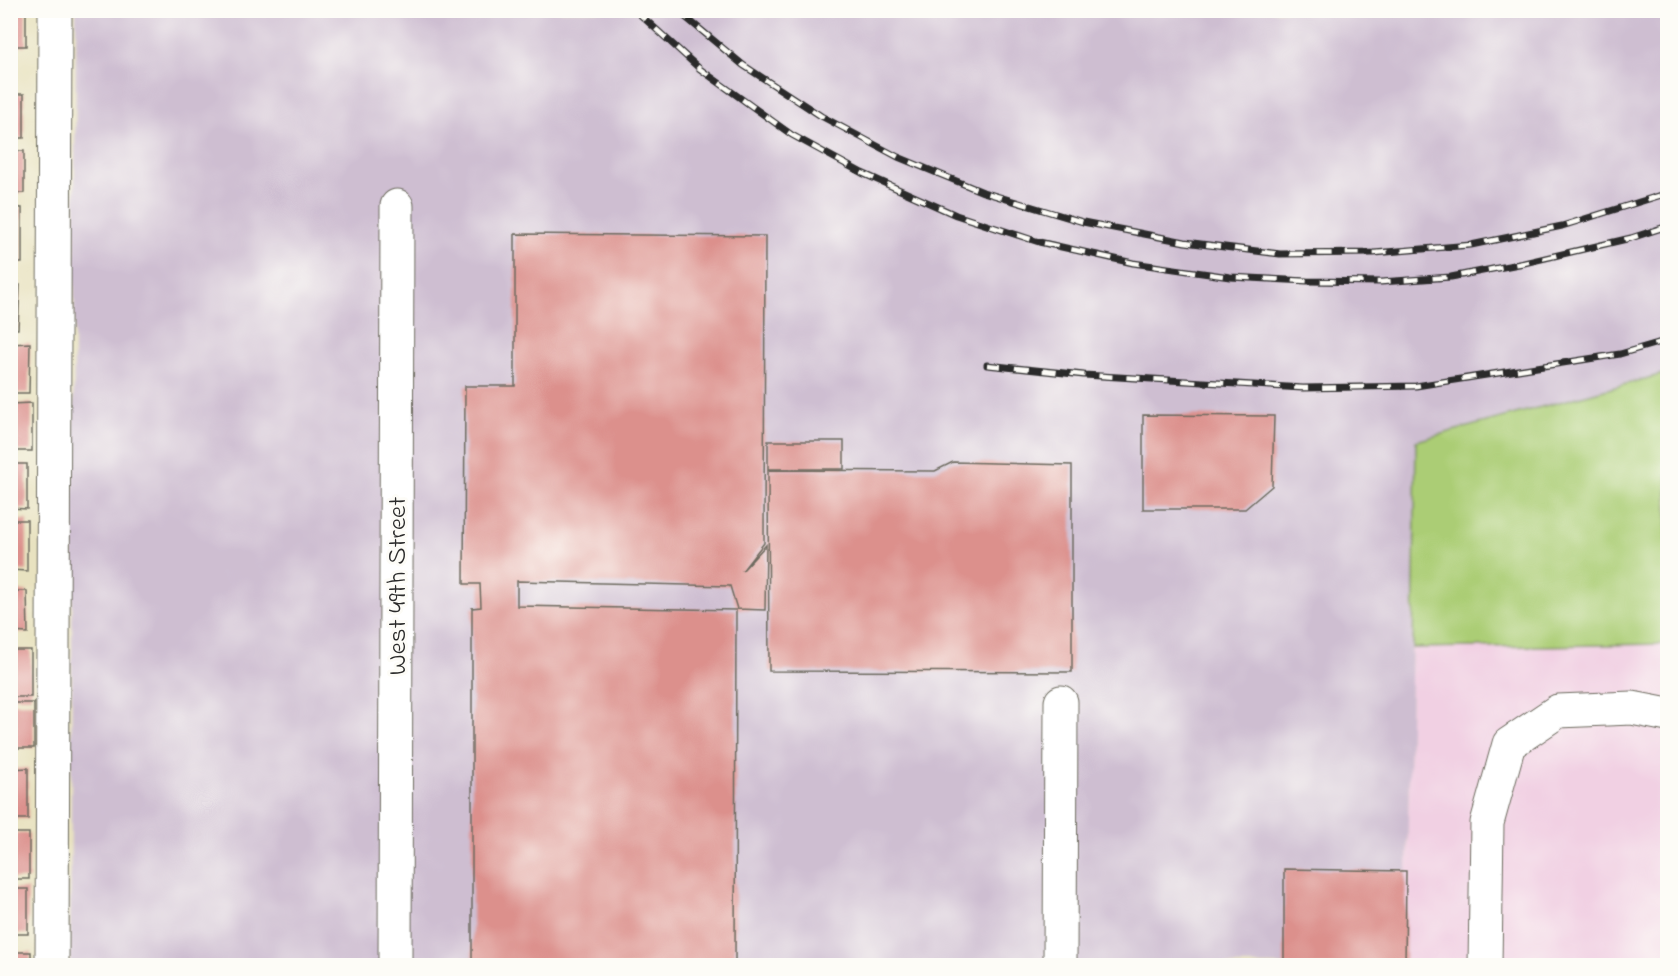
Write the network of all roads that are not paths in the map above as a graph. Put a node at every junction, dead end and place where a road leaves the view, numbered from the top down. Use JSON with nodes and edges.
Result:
{"nodes":[{"id":1,"x":55,"y":10,"type":"edge"},
{"id":2,"x":397,"y":206,"type":"dead end"},
{"id":3,"x":1061,"y":702,"type":"dead end"},
{"id":4,"x":1668,"y":715,"type":"edge"},
{"id":5,"x":52,"y":966,"type":"edge"},
{"id":6,"x":395,"y":966,"type":"edge"},
{"id":7,"x":1060,"y":966,"type":"edge"},
{"id":8,"x":1485,"y":966,"type":"edge"}],
"edges":[{"from":1,"to":5,"type":"street"},
{"from":2,"to":6,"type":"street","name":"West 49th Street"},
{"from":3,"to":7,"type":"street"},
{"from":4,"to":8,"type":"street"}]}
